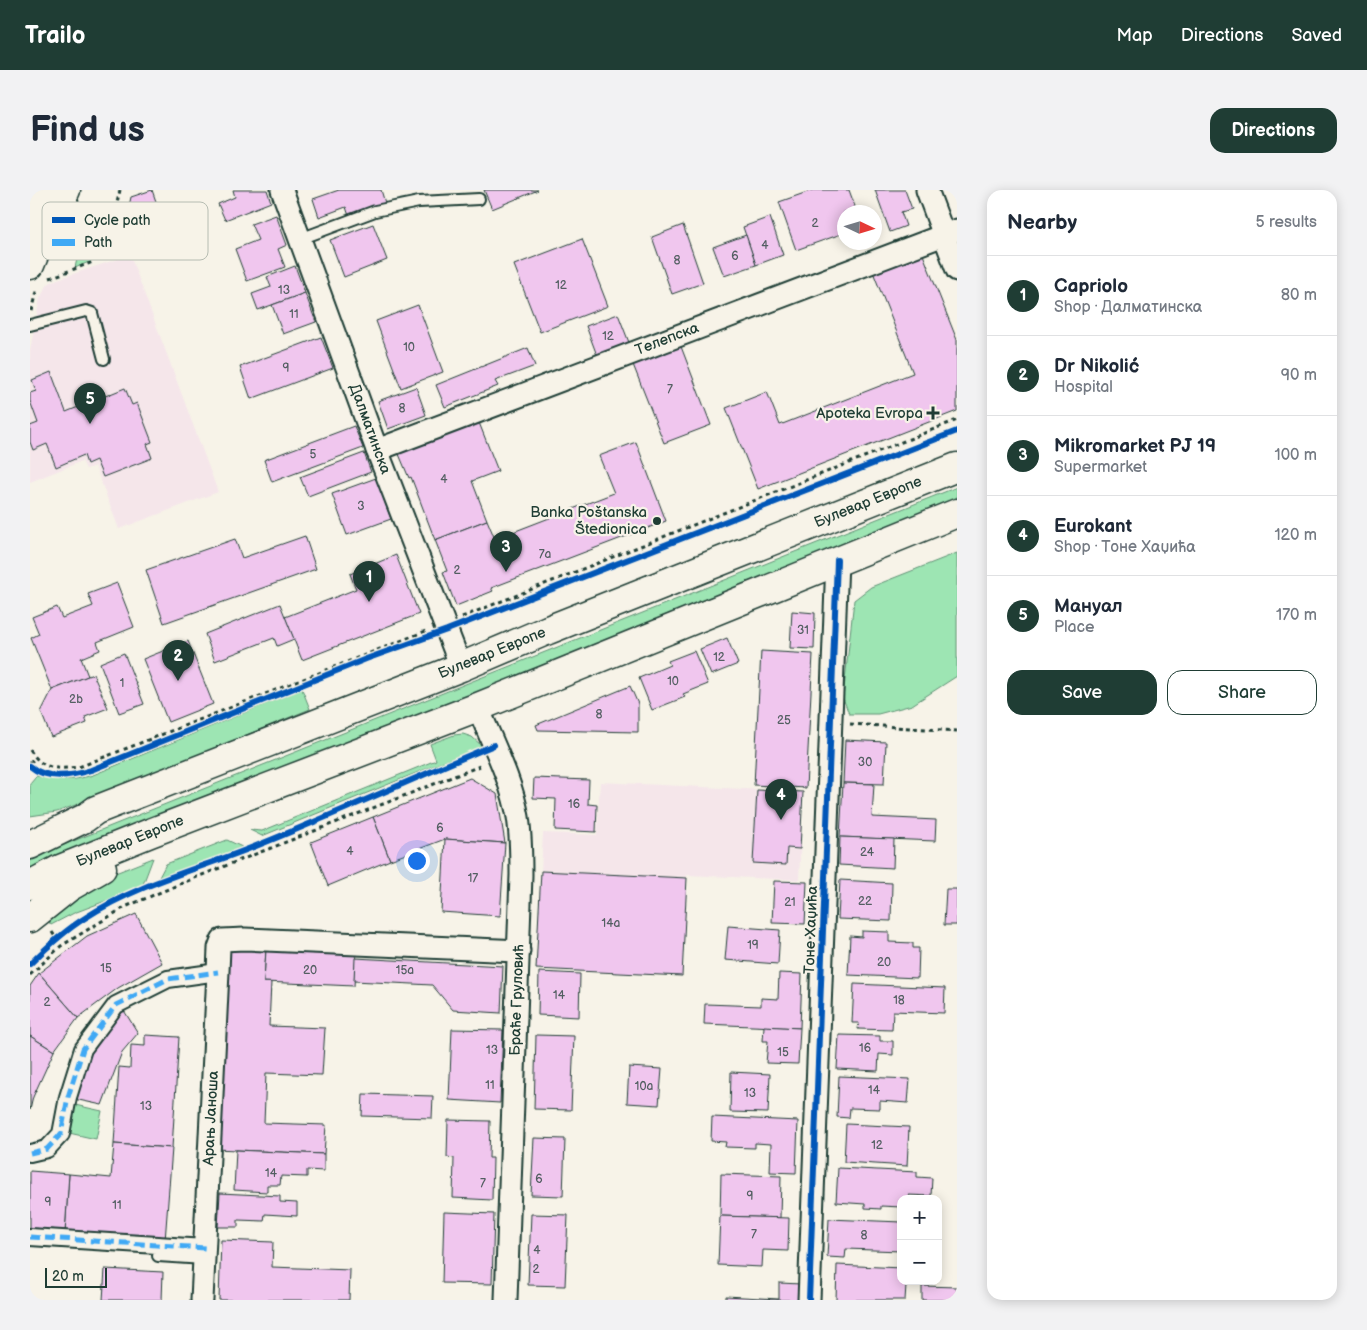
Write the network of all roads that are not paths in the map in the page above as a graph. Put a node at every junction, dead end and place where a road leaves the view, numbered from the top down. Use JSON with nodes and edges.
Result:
{"nodes":[{"id":1,"x":41,"y":190,"type":"edge"},
{"id":2,"x":66,"y":190,"type":"edge"},
{"id":3,"x":282,"y":190,"type":"edge"},
{"id":4,"x":927,"y":190,"type":"edge"},
{"id":5,"x":479,"y":199,"type":"dead end"},
{"id":6,"x":60,"y":202,"type":"edge"},
{"id":7,"x":950,"y":232,"type":"edge"},
{"id":8,"x":42,"y":235,"type":"edge"},
{"id":9,"x":31,"y":236,"type":"edge"},
{"id":10,"x":300,"y":239,"type":"junction"},
{"id":11,"x":957,"y":270,"type":"edge"},
{"id":12,"x":38,"y":277,"type":"edge"},
{"id":13,"x":30,"y":325,"type":"edge"},
{"id":14,"x":104,"y":359,"type":"dead end"},
{"id":15,"x":377,"y":450,"type":"junction"},
{"id":16,"x":957,"y":467,"type":"edge"},
{"id":17,"x":957,"y":513,"type":"edge"},
{"id":18,"x":837,"y":560,"type":"junction"},
{"id":19,"x":461,"y":667,"type":"junction"},
{"id":20,"x":478,"y":707,"type":"junction"},
{"id":21,"x":228,"y":803,"type":"junction"},
{"id":22,"x":96,"y":810,"type":"junction"},
{"id":23,"x":30,"y":825,"type":"edge"},
{"id":24,"x":30,"y":845,"type":"edge"},
{"id":25,"x":30,"y":885,"type":"edge"},
{"id":26,"x":30,"y":918,"type":"edge"},
{"id":27,"x":519,"y":951,"type":"junction"},
{"id":28,"x":218,"y":972,"type":"junction"},
{"id":29,"x":30,"y":1153,"type":"edge"},
{"id":30,"x":30,"y":1237,"type":"edge"},
{"id":31,"x":205,"y":1253,"type":"junction"},
{"id":32,"x":158,"y":1256,"type":"dead end"},
{"id":33,"x":202,"y":1300,"type":"edge"},
{"id":34,"x":506,"y":1300,"type":"edge"},
{"id":35,"x":809,"y":1300,"type":"edge"}],
"edges":[{"from":1,"to":9,"type":"main road"},
{"from":2,"to":6,"type":"main road"},
{"from":3,"to":10,"type":"street","name":"Далматинска"},
{"from":4,"to":7,"type":"street"},
{"from":5,"to":10,"type":"lane"},
{"from":7,"to":11,"type":"street"},
{"from":7,"to":15,"type":"street","name":"Телепска"},
{"from":8,"to":12,"type":"main road"},
{"from":10,"to":15,"type":"street","name":"Далматинска"},
{"from":13,"to":14,"type":"lane"},
{"from":15,"to":19,"type":"street","name":"Далматинска"},
{"from":16,"to":19,"type":"main road","name":"Булевар Европе"},
{"from":17,"to":18,"type":"main road","name":"Булевар Европе"},
{"from":18,"to":20,"type":"main road","name":"Булевар Европе"},
{"from":18,"to":35,"type":"street","name":"Тоне Хаџића"},
{"from":19,"to":22,"type":"main road","name":"Булевар Европе"},
{"from":20,"to":21,"type":"main road","name":"Булевар Европе"},
{"from":20,"to":27,"type":"street","name":"Браће Груловић"},
{"from":21,"to":25,"type":"main road","name":"Булевар Европе"},
{"from":21,"to":26,"type":"main road"},
{"from":22,"to":23,"type":"main road"},
{"from":22,"to":24,"type":"main road","name":"Булевар Европе"},
{"from":27,"to":28,"type":"street","name":"Арањ Јаноша"},
{"from":27,"to":34,"type":"street","name":"Браће Груловић"},
{"from":28,"to":29,"type":"street"},
{"from":28,"to":31,"type":"street","name":"Арањ Јаноша"},
{"from":30,"to":31,"type":"street"},
{"from":31,"to":32,"type":"lane"},
{"from":31,"to":33,"type":"street","name":"Арањ Јаноша"}]}
